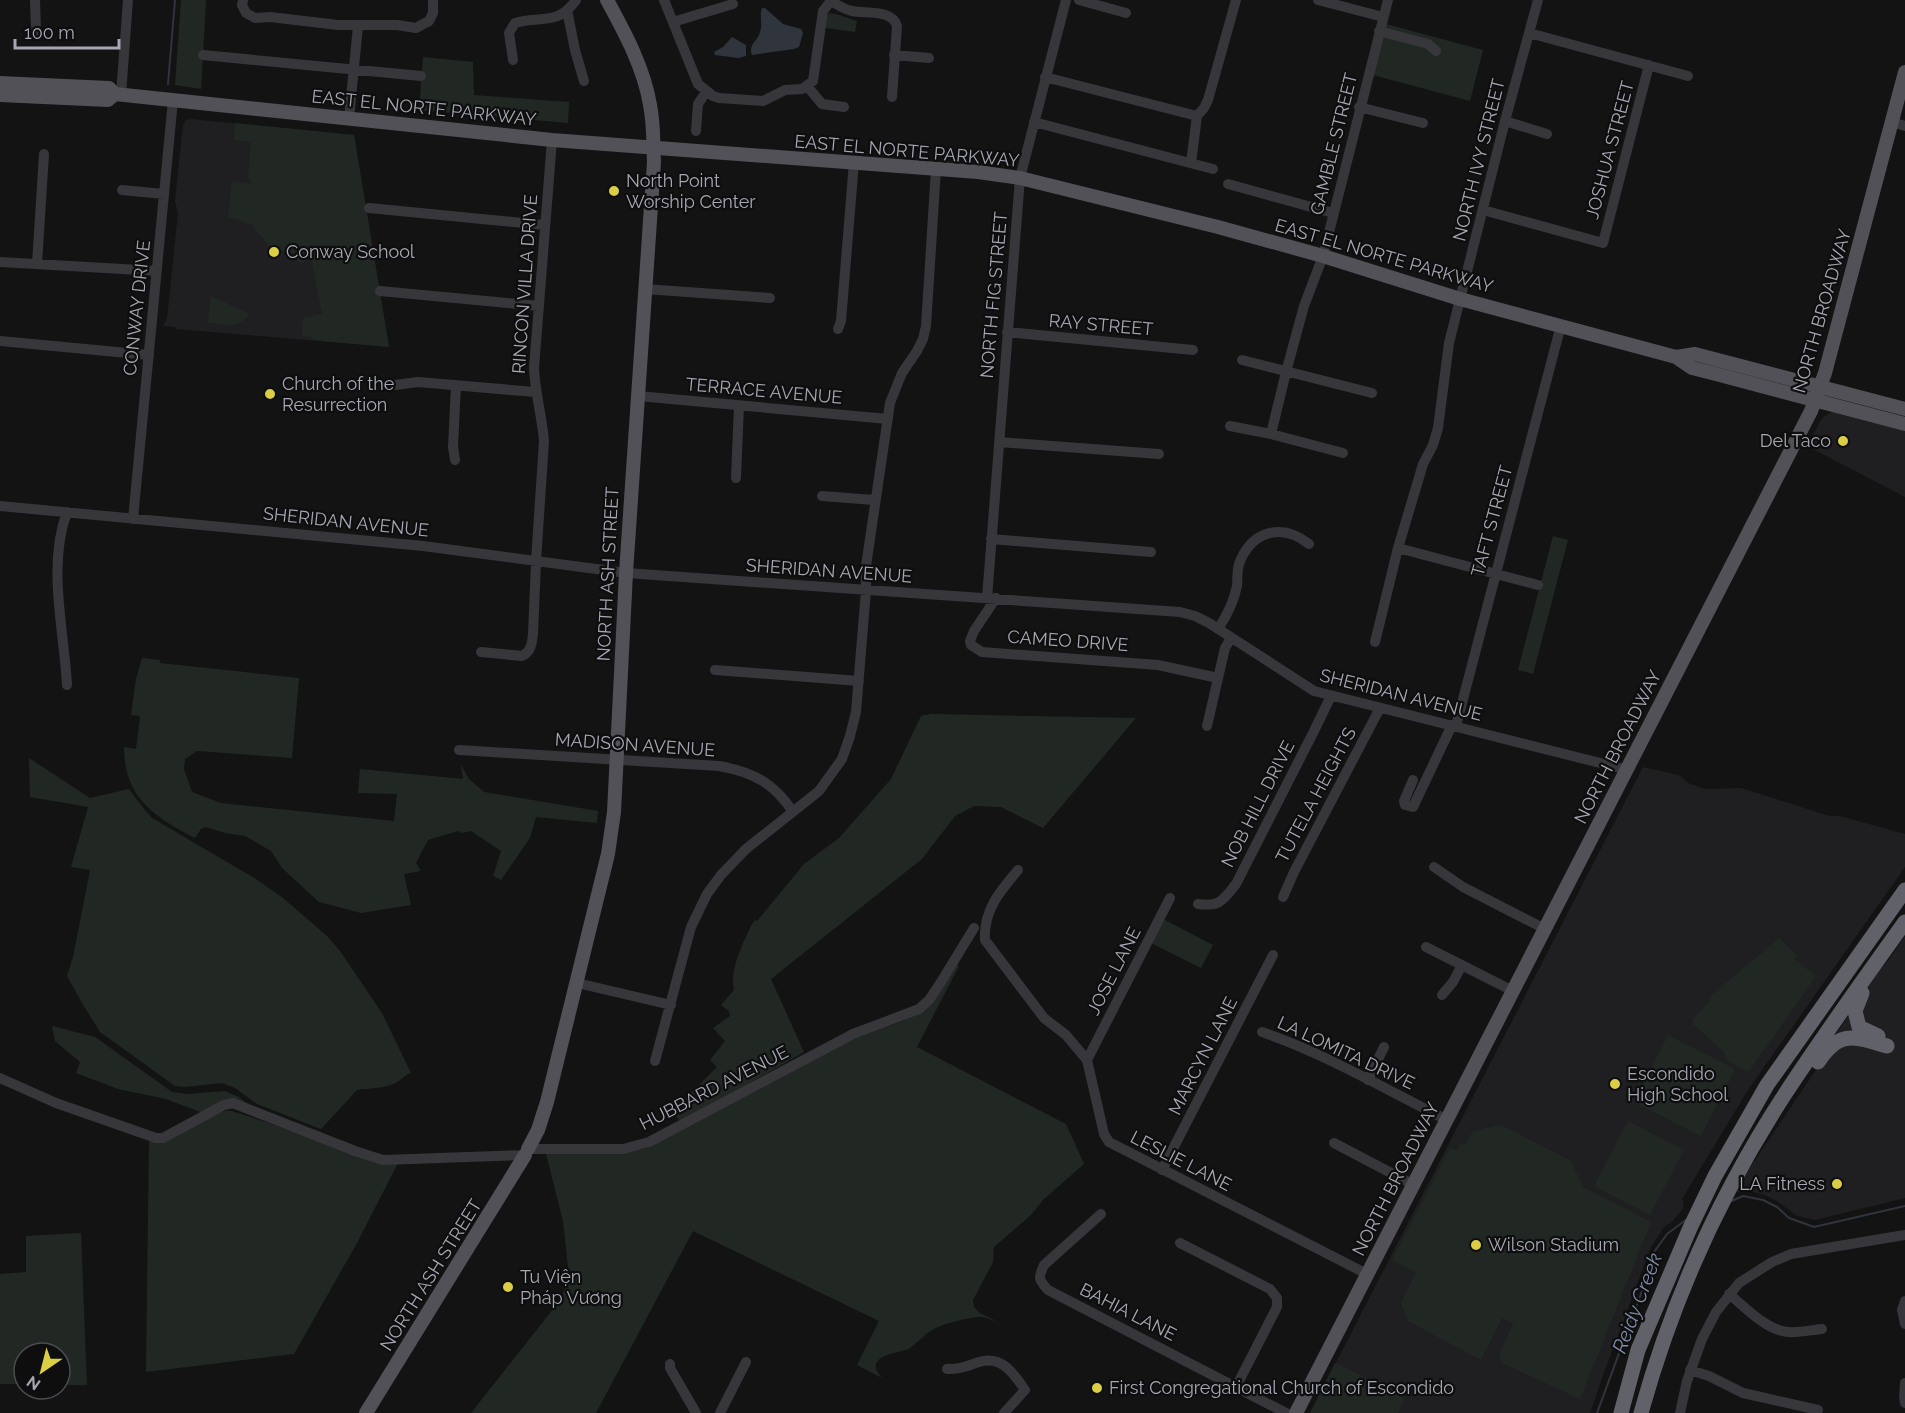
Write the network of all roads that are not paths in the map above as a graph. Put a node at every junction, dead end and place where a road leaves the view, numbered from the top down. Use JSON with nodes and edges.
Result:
{"nodes":[{"id":1,"x":34,"y":0,"type":"edge"},
{"id":2,"x":128,"y":0,"type":"edge"},
{"id":3,"x":243,"y":0,"type":"edge"},
{"id":4,"x":433,"y":0,"type":"edge"},
{"id":5,"x":576,"y":0,"type":"edge"},
{"id":6,"x":607,"y":0,"type":"edge"},
{"id":7,"x":664,"y":0,"type":"edge"},
{"id":8,"x":830,"y":0,"type":"edge"},
{"id":9,"x":1066,"y":0,"type":"edge"},
{"id":10,"x":1079,"y":0,"type":"edge"},
{"id":11,"x":1236,"y":0,"type":"edge"},
{"id":12,"x":1318,"y":0,"type":"edge"},
{"id":13,"x":1388,"y":0,"type":"edge"},
{"id":14,"x":1538,"y":0,"type":"edge"},
{"id":15,"x":733,"y":4,"type":"dead end"},
{"id":16,"x":567,"y":10,"type":"junction"},
{"id":17,"x":1126,"y":14,"type":"dead end"},
{"id":18,"x":1383,"y":16,"type":"junction"},
{"id":19,"x":673,"y":22,"type":"junction"},
{"id":20,"x":358,"y":26,"type":"junction"},
{"id":21,"x":36,"y":31,"type":"dead end"},
{"id":22,"x":1380,"y":31,"type":"junction"},
{"id":23,"x":1529,"y":33,"type":"junction"},
{"id":24,"x":1436,"y":51,"type":"dead end"},
{"id":25,"x":203,"y":55,"type":"dead end"},
{"id":26,"x":894,"y":55,"type":"junction"},
{"id":27,"x":929,"y":58,"type":"dead end"},
{"id":28,"x":513,"y":60,"type":"dead end"},
{"id":29,"x":1649,"y":65,"type":"junction"},
{"id":30,"x":354,"y":69,"type":"junction"},
{"id":31,"x":1905,"y":72,"type":"edge"},
{"id":32,"x":421,"y":76,"type":"dead end"},
{"id":33,"x":1688,"y":76,"type":"dead end"},
{"id":34,"x":1045,"y":77,"type":"junction"},
{"id":35,"x":584,"y":81,"type":"dead end"},
{"id":36,"x":0,"y":83,"type":"edge"},
{"id":37,"x":807,"y":86,"type":"junction"},
{"id":38,"x":706,"y":92,"type":"junction"},
{"id":39,"x":0,"y":94,"type":"edge"},
{"id":40,"x":118,"y":94,"type":"junction"},
{"id":41,"x":892,"y":97,"type":"dead end"},
{"id":42,"x":173,"y":100,"type":"junction"},
{"id":43,"x":844,"y":107,"type":"dead end"},
{"id":44,"x":1359,"y":107,"type":"junction"},
{"id":45,"x":1197,"y":116,"type":"junction"},
{"id":46,"x":349,"y":118,"type":"junction"},
{"id":47,"x":1505,"y":121,"type":"junction"},
{"id":48,"x":1034,"y":122,"type":"junction"},
{"id":49,"x":1423,"y":123,"type":"dead end"},
{"id":50,"x":1898,"y":124,"type":"edge"},
{"id":51,"x":696,"y":131,"type":"dead end"},
{"id":52,"x":1547,"y":134,"type":"dead end"},
{"id":53,"x":552,"y":140,"type":"junction"},
{"id":54,"x":653,"y":147,"type":"junction"},
{"id":55,"x":44,"y":154,"type":"dead end"},
{"id":56,"x":854,"y":162,"type":"junction"},
{"id":57,"x":1191,"y":163,"type":"junction"},
{"id":58,"x":936,"y":169,"type":"junction"},
{"id":59,"x":1213,"y":169,"type":"dead end"},
{"id":60,"x":1020,"y":178,"type":"junction"},
{"id":61,"x":1228,"y":184,"type":"dead end"},
{"id":62,"x":122,"y":190,"type":"dead end"},
{"id":63,"x":164,"y":194,"type":"junction"},
{"id":64,"x":369,"y":208,"type":"dead end"},
{"id":65,"x":1483,"y":210,"type":"junction"},
{"id":66,"x":1333,"y":213,"type":"junction"},
{"id":67,"x":544,"y":225,"type":"junction"},
{"id":68,"x":1323,"y":256,"type":"junction"},
{"id":69,"x":0,"y":262,"type":"edge"},
{"id":70,"x":37,"y":264,"type":"junction"},
{"id":71,"x":157,"y":271,"type":"junction"},
{"id":72,"x":645,"y":289,"type":"junction"},
{"id":73,"x":380,"y":291,"type":"dead end"},
{"id":74,"x":770,"y":298,"type":"dead end"},
{"id":75,"x":1460,"y":299,"type":"junction"},
{"id":76,"x":539,"y":306,"type":"junction"},
{"id":77,"x":1561,"y":325,"type":"junction"},
{"id":78,"x":838,"y":329,"type":"dead end"},
{"id":79,"x":1007,"y":332,"type":"junction"},
{"id":80,"x":0,"y":341,"type":"edge"},
{"id":81,"x":1193,"y":350,"type":"dead end"},
{"id":82,"x":149,"y":355,"type":"junction"},
{"id":83,"x":1676,"y":357,"type":"junction"},
{"id":84,"x":1242,"y":360,"type":"dead end"},
{"id":85,"x":1286,"y":372,"type":"junction"},
{"id":86,"x":395,"y":385,"type":"dead end"},
{"id":87,"x":456,"y":385,"type":"junction"},
{"id":88,"x":1820,"y":386,"type":"junction"},
{"id":89,"x":535,"y":392,"type":"junction"},
{"id":90,"x":1372,"y":393,"type":"dead end"},
{"id":91,"x":638,"y":396,"type":"junction"},
{"id":92,"x":1815,"y":401,"type":"junction"},
{"id":93,"x":739,"y":406,"type":"junction"},
{"id":94,"x":1905,"y":409,"type":"edge"},
{"id":95,"x":888,"y":419,"type":"junction"},
{"id":96,"x":1905,"y":424,"type":"edge"},
{"id":97,"x":1230,"y":426,"type":"dead end"},
{"id":98,"x":1271,"y":434,"type":"junction"},
{"id":99,"x":999,"y":442,"type":"junction"},
{"id":100,"x":1343,"y":453,"type":"dead end"},
{"id":101,"x":1159,"y":454,"type":"dead end"},
{"id":102,"x":456,"y":460,"type":"dead end"},
{"id":103,"x":736,"y":478,"type":"dead end"},
{"id":104,"x":822,"y":496,"type":"dead end"},
{"id":105,"x":874,"y":500,"type":"junction"},
{"id":106,"x":0,"y":506,"type":"edge"},
{"id":107,"x":66,"y":512,"type":"junction"},
{"id":108,"x":133,"y":519,"type":"junction"},
{"id":109,"x":992,"y":539,"type":"junction"},
{"id":110,"x":1309,"y":544,"type":"dead end"},
{"id":111,"x":1398,"y":548,"type":"junction"},
{"id":112,"x":1150,"y":552,"type":"dead end"},
{"id":113,"x":536,"y":561,"type":"junction"},
{"id":114,"x":626,"y":573,"type":"junction"},
{"id":115,"x":1496,"y":574,"type":"junction"},
{"id":116,"x":1538,"y":585,"type":"dead end"},
{"id":117,"x":866,"y":590,"type":"junction"},
{"id":118,"x":992,"y":598,"type":"junction"},
{"id":119,"x":1218,"y":629,"type":"junction"},
{"id":120,"x":1231,"y":638,"type":"junction"},
{"id":121,"x":1375,"y":642,"type":"dead end"},
{"id":122,"x":481,"y":652,"type":"dead end"},
{"id":123,"x":715,"y":670,"type":"dead end"},
{"id":124,"x":1218,"y":678,"type":"junction"},
{"id":125,"x":859,"y":681,"type":"junction"},
{"id":126,"x":67,"y":685,"type":"dead end"},
{"id":127,"x":1330,"y":696,"type":"junction"},
{"id":128,"x":1380,"y":708,"type":"junction"},
{"id":129,"x":1207,"y":726,"type":"dead end"},
{"id":130,"x":1454,"y":726,"type":"junction"},
{"id":131,"x":459,"y":750,"type":"dead end"},
{"id":132,"x":616,"y":760,"type":"junction"},
{"id":133,"x":1628,"y":770,"type":"junction"},
{"id":134,"x":1413,"y":780,"type":"dead end"},
{"id":135,"x":793,"y":812,"type":"junction"},
{"id":136,"x":1434,"y":867,"type":"dead end"},
{"id":137,"x":1018,"y":870,"type":"dead end"},
{"id":138,"x":1905,"y":890,"type":"edge"},
{"id":139,"x":1283,"y":897,"type":"dead end"},
{"id":140,"x":1170,"y":898,"type":"dead end"},
{"id":141,"x":1198,"y":904,"type":"dead end"},
{"id":142,"x":1905,"y":922,"type":"edge"},
{"id":143,"x":974,"y":927,"type":"dead end"},
{"id":144,"x":1545,"y":929,"type":"junction"},
{"id":145,"x":1426,"y":947,"type":"dead end"},
{"id":146,"x":1273,"y":955,"type":"dead end"},
{"id":147,"x":1462,"y":965,"type":"junction"},
{"id":148,"x":1871,"y":970,"type":"junction"},
{"id":149,"x":577,"y":984,"type":"junction"},
{"id":150,"x":1513,"y":991,"type":"junction"},
{"id":151,"x":1442,"y":994,"type":"dead end"},
{"id":152,"x":671,"y":1005,"type":"junction"},
{"id":153,"x":1262,"y":1032,"type":"dead end"},
{"id":154,"x":1384,"y":1047,"type":"dead end"},
{"id":155,"x":1087,"y":1059,"type":"junction"},
{"id":156,"x":655,"y":1061,"type":"dead end"},
{"id":157,"x":0,"y":1078,"type":"edge"},
{"id":158,"x":1368,"y":1080,"type":"junction"},
{"id":159,"x":1447,"y":1120,"type":"junction"},
{"id":160,"x":1334,"y":1143,"type":"dead end"},
{"id":161,"x":1754,"y":1145,"type":"junction"},
{"id":162,"x":527,"y":1152,"type":"junction"},
{"id":163,"x":1162,"y":1170,"type":"junction"},
{"id":164,"x":1414,"y":1185,"type":"junction"},
{"id":165,"x":1101,"y":1214,"type":"dead end"},
{"id":166,"x":1905,"y":1235,"type":"edge"},
{"id":167,"x":1180,"y":1243,"type":"dead end"},
{"id":168,"x":1367,"y":1274,"type":"junction"},
{"id":169,"x":1729,"y":1294,"type":"junction"},
{"id":170,"x":1905,"y":1301,"type":"edge"},
{"id":171,"x":1905,"y":1324,"type":"edge"},
{"id":172,"x":1822,"y":1329,"type":"dead end"},
{"id":173,"x":746,"y":1362,"type":"dead end"},
{"id":174,"x":670,"y":1364,"type":"dead end"},
{"id":175,"x":947,"y":1370,"type":"dead end"},
{"id":176,"x":1690,"y":1370,"type":"junction"},
{"id":177,"x":1905,"y":1383,"type":"edge"},
{"id":178,"x":1236,"y":1387,"type":"junction"},
{"id":179,"x":1905,"y":1403,"type":"edge"},
{"id":180,"x":1818,"y":1410,"type":"dead end"},
{"id":181,"x":366,"y":1413,"type":"edge"},
{"id":182,"x":696,"y":1413,"type":"edge"},
{"id":183,"x":720,"y":1413,"type":"edge"},
{"id":184,"x":1004,"y":1413,"type":"edge"},
{"id":185,"x":1286,"y":1413,"type":"edge"},
{"id":186,"x":1296,"y":1413,"type":"edge"},
{"id":187,"x":1621,"y":1413,"type":"edge"},
{"id":188,"x":1641,"y":1413,"type":"edge"},
{"id":189,"x":1680,"y":1413,"type":"edge"}],
"edges":[{"from":1,"to":21,"type":"street"},
{"from":2,"to":40,"type":"street"},
{"from":3,"to":20,"type":"street"},
{"from":4,"to":20,"type":"street"},
{"from":5,"to":16,"type":"street"},
{"from":6,"to":54,"type":"main road","name":"NORTH ASH STREET"},
{"from":7,"to":19,"type":"street"},
{"from":8,"to":26,"type":"street"},
{"from":8,"to":37,"type":"street"},
{"from":9,"to":34,"type":"street","name":"NORTH FIG STREET"},
{"from":10,"to":17,"type":"street"},
{"from":11,"to":45,"type":"street"},
{"from":12,"to":18,"type":"street"},
{"from":13,"to":18,"type":"street","name":"GAMBLE STREET"},
{"from":14,"to":23,"type":"street","name":"NORTH IVY STREET"},
{"from":15,"to":19,"type":"street"},
{"from":16,"to":28,"type":"street"},
{"from":16,"to":35,"type":"street"},
{"from":18,"to":22,"type":"street","name":"GAMBLE STREET"},
{"from":19,"to":38,"type":"street"},
{"from":20,"to":30,"type":"street"},
{"from":22,"to":24,"type":"street"},
{"from":22,"to":44,"type":"street","name":"GAMBLE STREET"},
{"from":23,"to":29,"type":"street"},
{"from":23,"to":47,"type":"street","name":"NORTH IVY STREET"},
{"from":25,"to":30,"type":"street"},
{"from":26,"to":27,"type":"street"},
{"from":26,"to":41,"type":"street"},
{"from":29,"to":33,"type":"street"},
{"from":29,"to":65,"type":"street","name":"JOSHUA STREET"},
{"from":30,"to":32,"type":"street"},
{"from":30,"to":46,"type":"street"},
{"from":31,"to":50,"type":"main road","name":"NORTH BROADWAY"},
{"from":34,"to":45,"type":"street"},
{"from":34,"to":48,"type":"street","name":"NORTH FIG STREET"},
{"from":36,"to":40,"type":"main road","name":"EAST EL NORTE PARKWAY"},
{"from":37,"to":38,"type":"street"},
{"from":37,"to":43,"type":"street"},
{"from":38,"to":51,"type":"street"},
{"from":39,"to":40,"type":"main road","name":"EAST EL NORTE PARKWAY"},
{"from":40,"to":42,"type":"main road","name":"EAST EL NORTE PARKWAY"},
{"from":42,"to":46,"type":"main road","name":"EAST EL NORTE PARKWAY"},
{"from":42,"to":63,"type":"street","name":"CONWAY DRIVE"},
{"from":44,"to":49,"type":"street"},
{"from":44,"to":66,"type":"street","name":"GAMBLE STREET"},
{"from":45,"to":57,"type":"street"},
{"from":46,"to":53,"type":"main road","name":"EAST EL NORTE PARKWAY"},
{"from":47,"to":52,"type":"street"},
{"from":47,"to":65,"type":"street","name":"NORTH IVY STREET"},
{"from":48,"to":57,"type":"street"},
{"from":48,"to":60,"type":"street","name":"NORTH FIG STREET"},
{"from":50,"to":88,"type":"main road","name":"NORTH BROADWAY"},
{"from":53,"to":54,"type":"main road","name":"EAST EL NORTE PARKWAY"},
{"from":53,"to":67,"type":"street","name":"RINCON VILLA DRIVE"},
{"from":54,"to":56,"type":"main road","name":"EAST EL NORTE PARKWAY"},
{"from":54,"to":72,"type":"main road","name":"NORTH ASH STREET"},
{"from":55,"to":70,"type":"street"},
{"from":56,"to":58,"type":"main road","name":"EAST EL NORTE PARKWAY"},
{"from":56,"to":78,"type":"street"},
{"from":57,"to":59,"type":"street"},
{"from":58,"to":60,"type":"main road","name":"EAST EL NORTE PARKWAY"},
{"from":58,"to":95,"type":"street"},
{"from":60,"to":68,"type":"main road","name":"EAST EL NORTE PARKWAY"},
{"from":60,"to":79,"type":"street","name":"NORTH FIG STREET"},
{"from":61,"to":66,"type":"street"},
{"from":62,"to":63,"type":"street"},
{"from":63,"to":71,"type":"street","name":"CONWAY DRIVE"},
{"from":64,"to":67,"type":"street"},
{"from":65,"to":75,"type":"street","name":"NORTH IVY STREET"},
{"from":66,"to":68,"type":"street","name":"GAMBLE STREET"},
{"from":67,"to":76,"type":"street","name":"RINCON VILLA DRIVE"},
{"from":68,"to":75,"type":"main road","name":"EAST EL NORTE PARKWAY"},
{"from":68,"to":85,"type":"street","name":"GAMBLE STREET"},
{"from":69,"to":70,"type":"street"},
{"from":70,"to":71,"type":"street"},
{"from":71,"to":82,"type":"street","name":"CONWAY DRIVE"},
{"from":72,"to":74,"type":"street"},
{"from":72,"to":91,"type":"main road","name":"NORTH ASH STREET"},
{"from":73,"to":76,"type":"street"},
{"from":75,"to":77,"type":"main road","name":"EAST EL NORTE PARKWAY"},
{"from":75,"to":111,"type":"street","name":"NORTH IVY STREET"},
{"from":76,"to":89,"type":"street","name":"RINCON VILLA DRIVE"},
{"from":77,"to":83,"type":"main road","name":"EAST EL NORTE PARKWAY"},
{"from":77,"to":115,"type":"street","name":"TAFT STREET"},
{"from":79,"to":81,"type":"street","name":"RAY STREET"},
{"from":79,"to":99,"type":"street","name":"NORTH FIG STREET"},
{"from":80,"to":82,"type":"street"},
{"from":82,"to":108,"type":"street","name":"CONWAY DRIVE"},
{"from":83,"to":88,"type":"main road","name":"EAST EL NORTE PARKWAY"},
{"from":83,"to":92,"type":"main road","name":"EAST EL NORTE PARKWAY"},
{"from":84,"to":85,"type":"street"},
{"from":85,"to":90,"type":"street"},
{"from":85,"to":98,"type":"street","name":"GAMBLE STREET"},
{"from":86,"to":87,"type":"street"},
{"from":87,"to":89,"type":"street"},
{"from":87,"to":102,"type":"street"},
{"from":88,"to":92,"type":"main road","name":"NORTH BROADWAY"},
{"from":88,"to":94,"type":"main road","name":"EAST EL NORTE PARKWAY"},
{"from":89,"to":113,"type":"street","name":"RINCON VILLA DRIVE"},
{"from":91,"to":93,"type":"street","name":"TERRACE AVENUE"},
{"from":91,"to":114,"type":"main road","name":"NORTH ASH STREET"},
{"from":92,"to":96,"type":"main road","name":"EAST EL NORTE PARKWAY"},
{"from":92,"to":133,"type":"main road","name":"NORTH BROADWAY"},
{"from":93,"to":95,"type":"street","name":"TERRACE AVENUE"},
{"from":93,"to":103,"type":"street"},
{"from":95,"to":105,"type":"street"},
{"from":97,"to":98,"type":"street"},
{"from":98,"to":100,"type":"street"},
{"from":99,"to":101,"type":"street"},
{"from":99,"to":109,"type":"street","name":"NORTH FIG STREET"},
{"from":104,"to":105,"type":"street"},
{"from":105,"to":117,"type":"street"},
{"from":106,"to":107,"type":"street","name":"SHERIDAN AVENUE"},
{"from":107,"to":108,"type":"street","name":"SHERIDAN AVENUE"},
{"from":107,"to":126,"type":"street"},
{"from":108,"to":113,"type":"street","name":"SHERIDAN AVENUE"},
{"from":109,"to":112,"type":"street"},
{"from":109,"to":118,"type":"street","name":"NORTH FIG STREET"},
{"from":110,"to":119,"type":"street"},
{"from":111,"to":115,"type":"street"},
{"from":111,"to":121,"type":"street","name":"NORTH IVY STREET"},
{"from":113,"to":114,"type":"street","name":"SHERIDAN AVENUE"},
{"from":113,"to":122,"type":"street","name":"RINCON VILLA DRIVE"},
{"from":114,"to":117,"type":"street","name":"SHERIDAN AVENUE"},
{"from":114,"to":132,"type":"main road","name":"NORTH ASH STREET"},
{"from":115,"to":116,"type":"street"},
{"from":115,"to":130,"type":"street","name":"TAFT STREET"},
{"from":117,"to":118,"type":"street","name":"SHERIDAN AVENUE"},
{"from":117,"to":125,"type":"street"},
{"from":118,"to":119,"type":"street","name":"SHERIDAN AVENUE"},
{"from":118,"to":124,"type":"street","name":"CAMEO DRIVE"},
{"from":119,"to":120,"type":"street","name":"SHERIDAN AVENUE"},
{"from":120,"to":124,"type":"street"},
{"from":120,"to":127,"type":"street","name":"SHERIDAN AVENUE"},
{"from":123,"to":125,"type":"street"},
{"from":124,"to":129,"type":"street"},
{"from":125,"to":135,"type":"street"},
{"from":127,"to":128,"type":"street","name":"SHERIDAN AVENUE"},
{"from":127,"to":141,"type":"street","name":"NOB HILL DRIVE"},
{"from":128,"to":130,"type":"street","name":"SHERIDAN AVENUE"},
{"from":128,"to":139,"type":"street","name":"TUTELA HEIGHTS"},
{"from":130,"to":133,"type":"street","name":"SHERIDAN AVENUE"},
{"from":130,"to":134,"type":"street","name":"TAFT STREET"},
{"from":131,"to":132,"type":"street","name":"MADISON AVENUE"},
{"from":132,"to":135,"type":"street","name":"MADISON AVENUE"},
{"from":132,"to":149,"type":"main road","name":"NORTH ASH STREET"},
{"from":133,"to":144,"type":"main road","name":"NORTH BROADWAY"},
{"from":135,"to":152,"type":"street"},
{"from":136,"to":144,"type":"street"},
{"from":137,"to":155,"type":"street","name":"LESLIE LANE"},
{"from":138,"to":187,"type":"highway"},
{"from":140,"to":155,"type":"street","name":"JOSE LANE"},
{"from":142,"to":148,"type":"highway"},
{"from":143,"to":162,"type":"street","name":"HUBBARD AVENUE"},
{"from":144,"to":150,"type":"main road","name":"NORTH BROADWAY"},
{"from":145,"to":147,"type":"street"},
{"from":146,"to":163,"type":"street","name":"MARCYN LANE"},
{"from":147,"to":150,"type":"street"},
{"from":147,"to":151,"type":"street"},
{"from":148,"to":161,"type":"highway"},
{"from":148,"to":161,"type":"highway"},
{"from":149,"to":152,"type":"street"},
{"from":149,"to":162,"type":"main road","name":"NORTH ASH STREET"},
{"from":150,"to":159,"type":"main road","name":"NORTH BROADWAY"},
{"from":152,"to":156,"type":"street"},
{"from":153,"to":158,"type":"street","name":"LA LOMITA DRIVE"},
{"from":154,"to":158,"type":"street"},
{"from":155,"to":163,"type":"street","name":"LESLIE LANE"},
{"from":157,"to":162,"type":"street","name":"HUBBARD AVENUE"},
{"from":158,"to":159,"type":"street","name":"LA LOMITA DRIVE"},
{"from":159,"to":164,"type":"main road","name":"NORTH BROADWAY"},
{"from":160,"to":164,"type":"street"},
{"from":161,"to":188,"type":"highway"},
{"from":162,"to":181,"type":"main road","name":"NORTH ASH STREET"},
{"from":163,"to":168,"type":"street","name":"LESLIE LANE"},
{"from":164,"to":168,"type":"main road","name":"NORTH BROADWAY"},
{"from":165,"to":178,"type":"street","name":"BAHIA LANE"},
{"from":166,"to":169,"type":"street"},
{"from":167,"to":178,"type":"street"},
{"from":168,"to":186,"type":"main road","name":"NORTH BROADWAY"},
{"from":169,"to":172,"type":"street"},
{"from":169,"to":176,"type":"street"},
{"from":170,"to":171,"type":"street"},
{"from":173,"to":183,"type":"street"},
{"from":174,"to":182,"type":"street"},
{"from":175,"to":184,"type":"street"},
{"from":176,"to":180,"type":"street"},
{"from":176,"to":189,"type":"street"},
{"from":177,"to":179,"type":"street"},
{"from":178,"to":185,"type":"street","name":"BAHIA LANE"}]}
